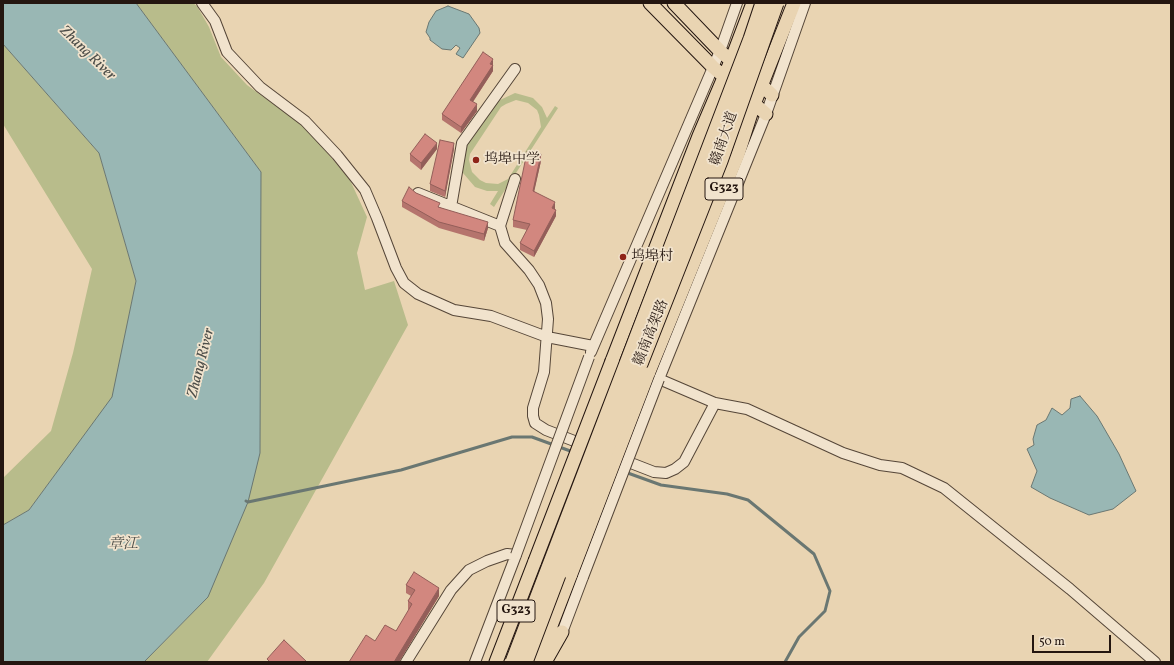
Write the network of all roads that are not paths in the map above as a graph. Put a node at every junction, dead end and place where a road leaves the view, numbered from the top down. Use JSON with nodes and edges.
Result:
{"nodes":[{"id":1,"x":202,"y":3,"type":"edge"},
{"id":2,"x":650,"y":3,"type":"edge"},
{"id":3,"x":674,"y":3,"type":"edge"},
{"id":4,"x":737,"y":3,"type":"edge"},
{"id":5,"x":763,"y":3,"type":"edge"},
{"id":6,"x":776,"y":3,"type":"edge"},
{"id":7,"x":794,"y":3,"type":"edge"},
{"id":8,"x":805,"y":3,"type":"edge"},
{"id":9,"x":751,"y":8,"type":"edge"},
{"id":10,"x":786,"y":27,"type":"junction"},
{"id":11,"x":720,"y":51,"type":"junction"},
{"id":12,"x":731,"y":62,"type":"junction"},
{"id":13,"x":713,"y":67,"type":"junction"},
{"id":14,"x":515,"y":69,"type":"dead end"},
{"id":15,"x":725,"y":77,"type":"junction"},
{"id":16,"x":761,"y":85,"type":"junction"},
{"id":17,"x":772,"y":95,"type":"junction"},
{"id":18,"x":754,"y":104,"type":"junction"},
{"id":19,"x":766,"y":114,"type":"junction"},
{"id":20,"x":699,"y":136,"type":"junction"},
{"id":21,"x":738,"y":154,"type":"junction"},
{"id":22,"x":515,"y":179,"type":"dead end"},
{"id":23,"x":418,"y":193,"type":"edge"},
{"id":24,"x":451,"y":207,"type":"junction"},
{"id":25,"x":500,"y":226,"type":"junction"},
{"id":26,"x":547,"y":337,"type":"junction"},
{"id":27,"x":593,"y":346,"type":"junction"},
{"id":28,"x":653,"y":376,"type":"junction"},
{"id":29,"x":715,"y":403,"type":"junction"},
{"id":30,"x":516,"y":555,"type":"junction"},
{"id":31,"x":577,"y":575,"type":"junction"},
{"id":32,"x":562,"y":632,"type":"junction"},
{"id":33,"x":406,"y":662,"type":"edge"},
{"id":34,"x":475,"y":662,"type":"edge"},
{"id":35,"x":496,"y":662,"type":"edge"},
{"id":36,"x":513,"y":662,"type":"edge"},
{"id":37,"x":525,"y":662,"type":"edge"},
{"id":38,"x":537,"y":662,"type":"edge"},
{"id":39,"x":545,"y":662,"type":"edge"},
{"id":40,"x":550,"y":662,"type":"edge"},
{"id":41,"x":1155,"y":662,"type":"edge"}],
"edges":[{"from":1,"to":26,"type":"street"},
{"from":2,"to":13,"type":"main road"},
{"from":3,"to":11,"type":"main road"},
{"from":4,"to":11,"type":"street"},
{"from":5,"to":36,"type":"highway","name":"赣南高架路","bridge":true},
{"from":6,"to":37,"type":"highway","name":"赣南高架路","bridge":true},
{"from":7,"to":10,"type":"main road","name":"赣南大道","number":"G323"},
{"from":8,"to":17,"type":"street"},
{"from":9,"to":10,"type":"main road"},
{"from":9,"to":12,"type":"main road","name":"赣南大道","number":"G323"},
{"from":10,"to":16,"type":"main road","name":"赣南大道","number":"G323"},
{"from":11,"to":12,"type":"main road"},
{"from":11,"to":13,"type":"street"},
{"from":12,"to":15,"type":"main road","name":"赣南大道","number":"G323"},
{"from":12,"to":16,"type":"main road"},
{"from":13,"to":15,"type":"main road"},
{"from":13,"to":27,"type":"street"},
{"from":14,"to":24,"type":"street"},
{"from":15,"to":18,"type":"main road"},
{"from":15,"to":20,"type":"main road","name":"赣南大道","number":"G323"},
{"from":16,"to":17,"type":"main road"},
{"from":16,"to":18,"type":"main road","name":"赣南大道","number":"G323"},
{"from":17,"to":19,"type":"street"},
{"from":18,"to":19,"type":"main road"},
{"from":18,"to":21,"type":"main road","name":"赣南大道","number":"G323"},
{"from":19,"to":28,"type":"street"},
{"from":20,"to":21,"type":"main road"},
{"from":20,"to":35,"type":"main road","name":"赣南大道","number":"G323","bridge":true},
{"from":21,"to":28,"type":"main road","name":"赣南大道","number":"G323"},
{"from":22,"to":25,"type":"street"},
{"from":23,"to":24,"type":"street"},
{"from":24,"to":25,"type":"street"},
{"from":25,"to":26,"type":"street"},
{"from":26,"to":27,"type":"street"},
{"from":26,"to":29,"type":"street"},
{"from":27,"to":30,"type":"street","bridge":true},
{"from":28,"to":29,"type":"street"},
{"from":28,"to":31,"type":"main road","name":"赣南大道","bridge":true},
{"from":29,"to":41,"type":"street"},
{"from":30,"to":33,"type":"street"},
{"from":30,"to":34,"type":"street"},
{"from":31,"to":32,"type":"street"},
{"from":31,"to":38,"type":"main road","number":"G323"},
{"from":32,"to":39,"type":"main road"},
{"from":32,"to":40,"type":"street"}]}
